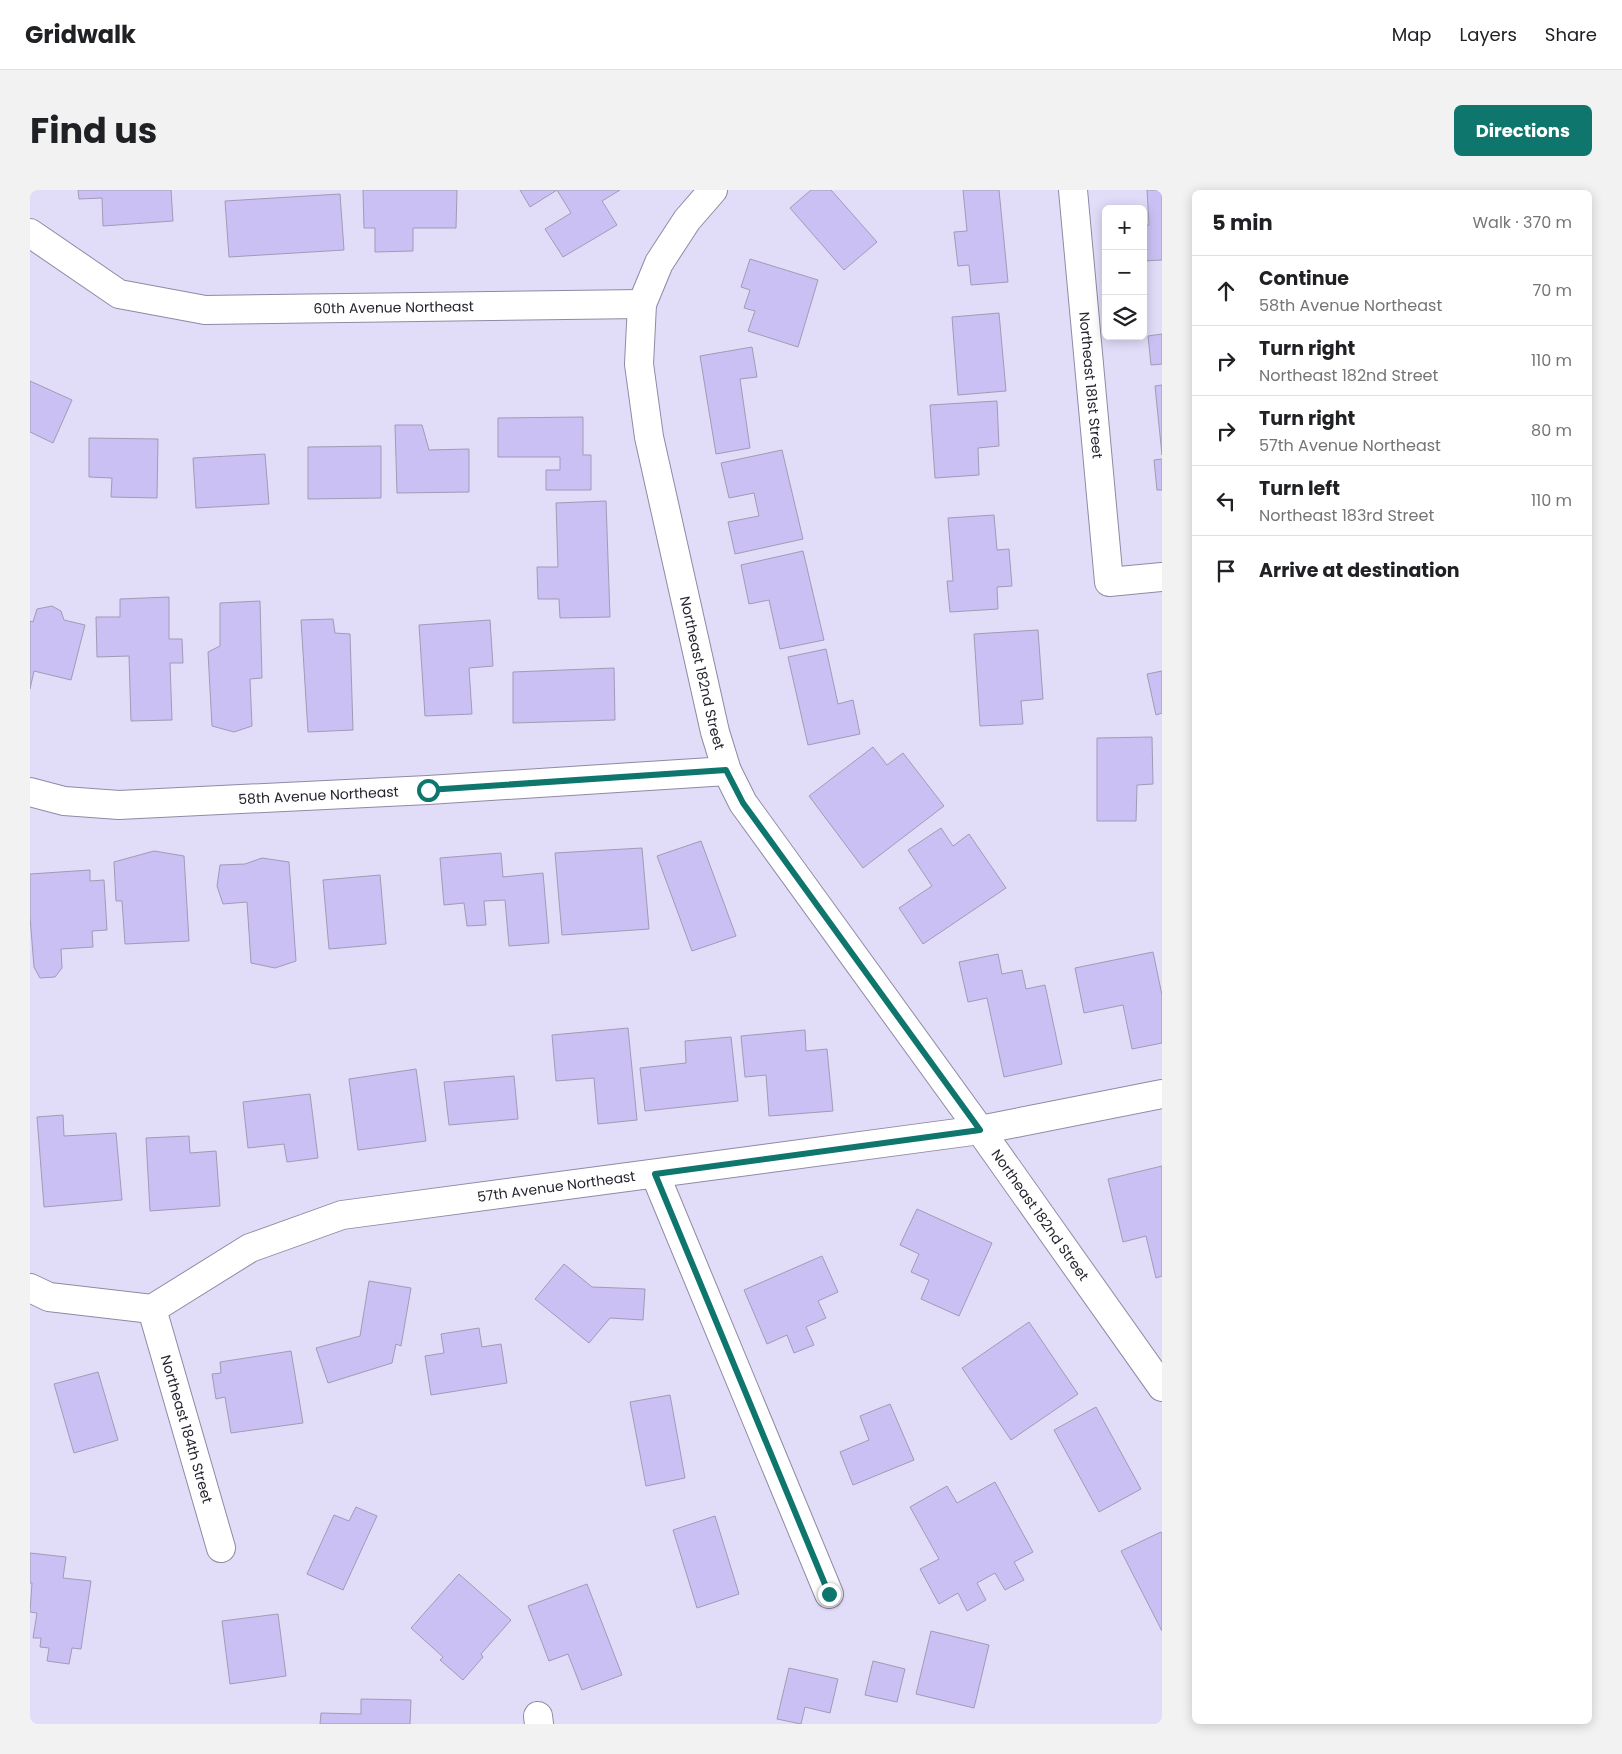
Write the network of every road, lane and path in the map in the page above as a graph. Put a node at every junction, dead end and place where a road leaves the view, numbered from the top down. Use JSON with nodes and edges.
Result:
{"nodes":[{"id":1,"x":713,"y":190,"type":"edge"},
{"id":2,"x":1074,"y":190,"type":"edge"},
{"id":3,"x":30,"y":233,"type":"edge"},
{"id":4,"x":642,"y":304,"type":"junction"},
{"id":5,"x":1162,"y":577,"type":"edge"},
{"id":6,"x":726,"y":770,"type":"junction"},
{"id":7,"x":30,"y":792,"type":"edge"},
{"id":8,"x":1162,"y":1094,"type":"edge"},
{"id":9,"x":980,"y":1130,"type":"junction"},
{"id":10,"x":655,"y":1174,"type":"junction"},
{"id":11,"x":30,"y":1288,"type":"edge"},
{"id":12,"x":152,"y":1309,"type":"junction"},
{"id":13,"x":1162,"y":1387,"type":"edge"},
{"id":14,"x":221,"y":1548,"type":"dead end"},
{"id":15,"x":829,"y":1594,"type":"dead end"}],
"edges":[{"from":1,"to":4,"type":"street"},
{"from":2,"to":5,"type":"street","name":"Northeast 181st Street"},
{"from":3,"to":4,"type":"street","name":"60th Avenue Northeast"},
{"from":4,"to":6,"type":"street","name":"Northeast 182nd Street"},
{"from":6,"to":7,"type":"street","name":"58th Avenue Northeast"},
{"from":6,"to":9,"type":"street","name":"Northeast 182nd Street"},
{"from":8,"to":9,"type":"street","name":"57th Avenue Northeast"},
{"from":9,"to":10,"type":"street","name":"57th Avenue Northeast"},
{"from":9,"to":13,"type":"street","name":"Northeast 182nd Street"},
{"from":10,"to":12,"type":"street","name":"57th Avenue Northeast"},
{"from":10,"to":15,"type":"street"},
{"from":11,"to":12,"type":"street"},
{"from":12,"to":14,"type":"street","name":"Northeast 184th Street"}]}
